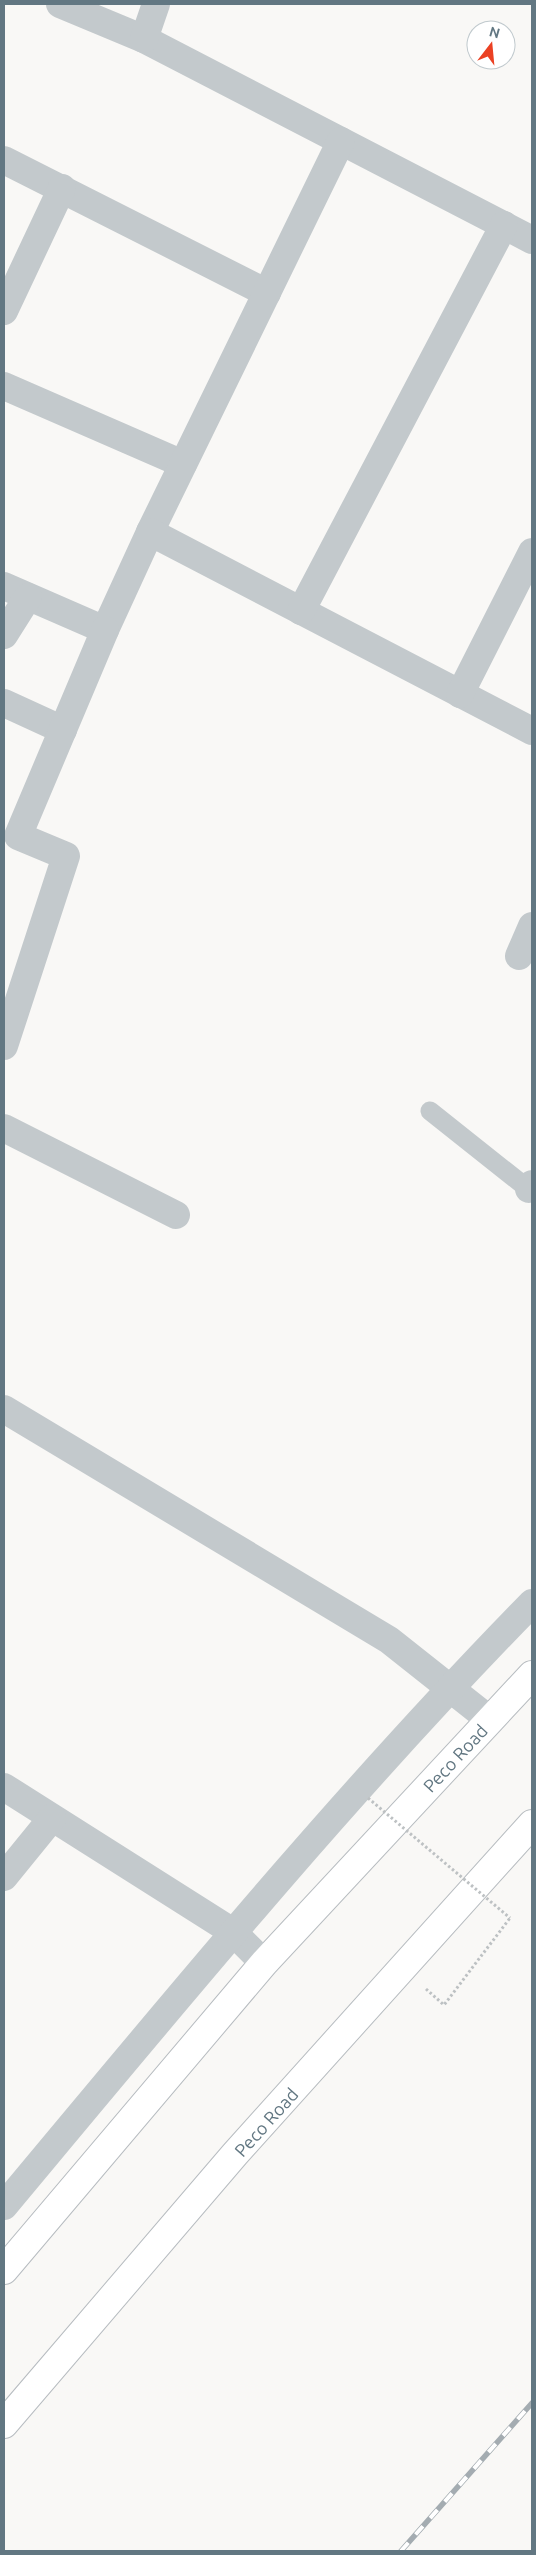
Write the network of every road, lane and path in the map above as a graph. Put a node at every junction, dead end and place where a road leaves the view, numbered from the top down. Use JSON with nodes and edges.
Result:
{"nodes":[{"id":1,"x":60,"y":4,"type":"edge"},
{"id":2,"x":156,"y":4,"type":"edge"},
{"id":3,"x":144,"y":39,"type":"junction"},
{"id":4,"x":341,"y":141,"type":"junction"},
{"id":5,"x":4,"y":160,"type":"edge"},
{"id":6,"x":62,"y":188,"type":"junction"},
{"id":7,"x":504,"y":225,"type":"junction"},
{"id":8,"x":532,"y":240,"type":"edge"},
{"id":9,"x":267,"y":293,"type":"junction"},
{"id":10,"x":4,"y":311,"type":"edge"},
{"id":11,"x":4,"y":386,"type":"edge"},
{"id":12,"x":183,"y":464,"type":"junction"},
{"id":13,"x":150,"y":532,"type":"junction"},
{"id":14,"x":532,"y":552,"type":"edge"},
{"id":15,"x":16,"y":591,"type":"edge"},
{"id":16,"x":301,"y":611,"type":"junction"},
{"id":17,"x":105,"y":630,"type":"junction"},
{"id":18,"x":4,"y":635,"type":"edge"},
{"id":19,"x":460,"y":694,"type":"junction"},
{"id":20,"x":4,"y":703,"type":"edge"},
{"id":21,"x":63,"y":730,"type":"junction"},
{"id":22,"x":532,"y":731,"type":"edge"},
{"id":23,"x":532,"y":926,"type":"edge"},
{"id":24,"x":518,"y":956,"type":"dead end"},
{"id":25,"x":4,"y":1046,"type":"edge"},
{"id":26,"x":430,"y":1111,"type":"dead end"},
{"id":27,"x":4,"y":1128,"type":"edge"},
{"id":28,"x":531,"y":1188,"type":"edge"},
{"id":29,"x":176,"y":1215,"type":"dead end"},
{"id":30,"x":4,"y":1409,"type":"edge"},
{"id":31,"x":532,"y":1603,"type":"edge"},
{"id":32,"x":532,"y":1675,"type":"edge"},
{"id":33,"x":450,"y":1687,"type":"junction"},
{"id":34,"x":490,"y":1720,"type":"junction"},
{"id":35,"x":4,"y":1787,"type":"edge"},
{"id":36,"x":368,"y":1798,"type":"dead end"},
{"id":37,"x":52,"y":1818,"type":"junction"},
{"id":38,"x":532,"y":1824,"type":"edge"},
{"id":39,"x":4,"y":1878,"type":"edge"},
{"id":40,"x":233,"y":1932,"type":"junction"},
{"id":41,"x":264,"y":1963,"type":"junction"},
{"id":42,"x":444,"y":2005,"type":"dead end"},
{"id":43,"x":4,"y":2206,"type":"edge"},
{"id":44,"x":4,"y":2270,"type":"edge"},
{"id":45,"x":4,"y":2424,"type":"edge"}],
"edges":[{"from":1,"to":3,"type":"street"},
{"from":2,"to":3,"type":"street"},
{"from":3,"to":4,"type":"street"},
{"from":4,"to":7,"type":"street"},
{"from":4,"to":9,"type":"street"},
{"from":5,"to":6,"type":"street"},
{"from":6,"to":9,"type":"street"},
{"from":6,"to":10,"type":"street"},
{"from":7,"to":8,"type":"street"},
{"from":7,"to":16,"type":"street"},
{"from":9,"to":12,"type":"street"},
{"from":11,"to":12,"type":"street"},
{"from":12,"to":13,"type":"street"},
{"from":13,"to":16,"type":"street"},
{"from":13,"to":17,"type":"street"},
{"from":14,"to":19,"type":"street"},
{"from":15,"to":17,"type":"street"},
{"from":15,"to":18,"type":"street"},
{"from":16,"to":19,"type":"street"},
{"from":17,"to":21,"type":"street"},
{"from":19,"to":22,"type":"street"},
{"from":20,"to":21,"type":"street"},
{"from":21,"to":25,"type":"street"},
{"from":23,"to":24,"type":"street"},
{"from":26,"to":28,"type":"lane"},
{"from":27,"to":29,"type":"street"},
{"from":30,"to":33,"type":"street"},
{"from":31,"to":33,"type":"street"},
{"from":32,"to":34,"type":"main road","name":"Peco Road"},
{"from":33,"to":34,"type":"street"},
{"from":33,"to":40,"type":"street"},
{"from":34,"to":41,"type":"main road","name":"Peco Road"},
{"from":35,"to":37,"type":"street"},
{"from":36,"to":42,"type":"path","bridge":true},
{"from":37,"to":39,"type":"street"},
{"from":37,"to":40,"type":"street"},
{"from":38,"to":45,"type":"main road","name":"Peco Road"},
{"from":40,"to":41,"type":"street"},
{"from":40,"to":43,"type":"street"},
{"from":41,"to":44,"type":"main road","name":"Peco Road"}]}
